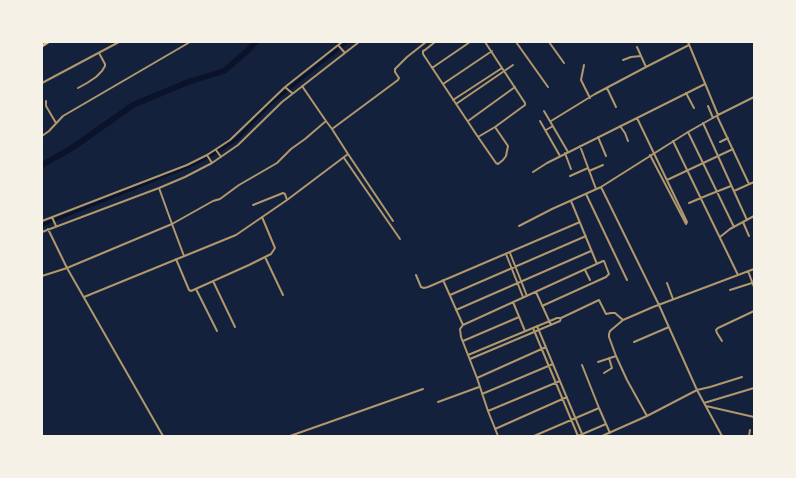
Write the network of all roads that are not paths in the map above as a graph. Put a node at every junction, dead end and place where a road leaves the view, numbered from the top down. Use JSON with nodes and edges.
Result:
{"nodes":[{"id":1,"x":48,"y":42,"type":"edge"},
{"id":2,"x":118,"y":42,"type":"edge"},
{"id":3,"x":190,"y":42,"type":"edge"},
{"id":4,"x":342,"y":42,"type":"edge"},
{"id":5,"x":359,"y":42,"type":"edge"},
{"id":6,"x":426,"y":42,"type":"edge"},
{"id":7,"x":435,"y":42,"type":"edge"},
{"id":8,"x":470,"y":42,"type":"edge"},
{"id":9,"x":485,"y":42,"type":"edge"},
{"id":10,"x":516,"y":42,"type":"edge"},
{"id":11,"x":549,"y":42,"type":"edge"},
{"id":12,"x":688,"y":42,"type":"edge"},
{"id":13,"x":339,"y":45,"type":"junction"},
{"id":14,"x":689,"y":45,"type":"junction"},
{"id":15,"x":42,"y":46,"type":"edge"},
{"id":16,"x":637,"y":47,"type":"dead end"},
{"id":17,"x":492,"y":51,"type":"junction"},
{"id":18,"x":344,"y":52,"type":"junction"},
{"id":19,"x":99,"y":53,"type":"junction"},
{"id":20,"x":641,"y":56,"type":"junction"},
{"id":21,"x":623,"y":60,"type":"dead end"},
{"id":22,"x":564,"y":63,"type":"dead end"},
{"id":23,"x":513,"y":65,"type":"dead end"},
{"id":24,"x":584,"y":65,"type":"dead end"},
{"id":25,"x":646,"y":66,"type":"junction"},
{"id":26,"x":432,"y":68,"type":"junction"},
{"id":27,"x":502,"y":68,"type":"junction"},
{"id":28,"x":504,"y":71,"type":"junction"},
{"id":29,"x":42,"y":83,"type":"edge"},
{"id":30,"x":443,"y":84,"type":"junction"},
{"id":31,"x":705,"y":84,"type":"junction"},
{"id":32,"x":302,"y":86,"type":"junction"},
{"id":33,"x":286,"y":87,"type":"junction"},
{"id":34,"x":515,"y":87,"type":"junction"},
{"id":35,"x":548,"y":87,"type":"dead end"},
{"id":36,"x":78,"y":88,"type":"dead end"},
{"id":37,"x":607,"y":88,"type":"junction"},
{"id":38,"x":291,"y":92,"type":"junction"},
{"id":39,"x":686,"y":93,"type":"junction"},
{"id":40,"x":754,"y":97,"type":"edge"},
{"id":41,"x":590,"y":98,"type":"junction"},
{"id":42,"x":453,"y":100,"type":"junction"},
{"id":43,"x":46,"y":101,"type":"dead end"},
{"id":44,"x":456,"y":104,"type":"junction"},
{"id":45,"x":708,"y":106,"type":"dead end"},
{"id":46,"x":616,"y":107,"type":"dead end"},
{"id":47,"x":694,"y":108,"type":"dead end"},
{"id":48,"x":544,"y":111,"type":"dead end"},
{"id":49,"x":718,"y":115,"type":"junction"},
{"id":50,"x":637,"y":118,"type":"junction"},
{"id":51,"x":713,"y":118,"type":"junction"},
{"id":52,"x":326,"y":121,"type":"junction"},
{"id":53,"x":468,"y":121,"type":"junction"},
{"id":54,"x":540,"y":121,"type":"dead end"},
{"id":55,"x":551,"y":121,"type":"junction"},
{"id":56,"x":56,"y":123,"type":"junction"},
{"id":57,"x":703,"y":123,"type":"junction"},
{"id":58,"x":553,"y":126,"type":"junction"},
{"id":59,"x":620,"y":126,"type":"junction"},
{"id":60,"x":495,"y":127,"type":"junction"},
{"id":61,"x":332,"y":129,"type":"junction"},
{"id":62,"x":546,"y":130,"type":"junction"},
{"id":63,"x":688,"y":132,"type":"junction"},
{"id":64,"x":42,"y":136,"type":"edge"},
{"id":65,"x":478,"y":137,"type":"junction"},
{"id":66,"x":598,"y":137,"type":"junction"},
{"id":67,"x":728,"y":138,"type":"junction"},
{"id":68,"x":628,"y":141,"type":"dead end"},
{"id":69,"x":673,"y":141,"type":"junction"},
{"id":70,"x":720,"y":142,"type":"dead end"},
{"id":71,"x":580,"y":146,"type":"junction"},
{"id":72,"x":733,"y":148,"type":"junction"},
{"id":73,"x":217,"y":150,"type":"junction"},
{"id":74,"x":568,"y":152,"type":"junction"},
{"id":75,"x":565,"y":153,"type":"junction"},
{"id":76,"x":654,"y":153,"type":"junction"},
{"id":77,"x":348,"y":154,"type":"junction"},
{"id":78,"x":650,"y":155,"type":"junction"},
{"id":79,"x":208,"y":156,"type":"junction"},
{"id":80,"x":220,"y":156,"type":"junction"},
{"id":81,"x":560,"y":156,"type":"junction"},
{"id":82,"x":606,"y":156,"type":"dead end"},
{"id":83,"x":718,"y":156,"type":"junction"},
{"id":84,"x":344,"y":157,"type":"junction"},
{"id":85,"x":211,"y":162,"type":"junction"},
{"id":86,"x":703,"y":163,"type":"junction"},
{"id":87,"x":603,"y":165,"type":"dead end"},
{"id":88,"x":571,"y":169,"type":"dead end"},
{"id":89,"x":589,"y":170,"type":"junction"},
{"id":90,"x":687,"y":170,"type":"junction"},
{"id":91,"x":533,"y":172,"type":"dead end"},
{"id":92,"x":570,"y":176,"type":"dead end"},
{"id":93,"x":667,"y":180,"type":"junction"},
{"id":94,"x":754,"y":182,"type":"edge"},
{"id":95,"x":749,"y":184,"type":"junction"},
{"id":96,"x":732,"y":186,"type":"junction"},
{"id":97,"x":601,"y":187,"type":"junction"},
{"id":98,"x":159,"y":188,"type":"junction"},
{"id":99,"x":672,"y":188,"type":"junction"},
{"id":100,"x":596,"y":189,"type":"junction"},
{"id":101,"x":668,"y":190,"type":"junction"},
{"id":102,"x":717,"y":191,"type":"junction"},
{"id":103,"x":734,"y":191,"type":"junction"},
{"id":104,"x":586,"y":194,"type":"junction"},
{"id":105,"x":700,"y":198,"type":"junction"},
{"id":106,"x":287,"y":200,"type":"junction"},
{"id":107,"x":571,"y":201,"type":"junction"},
{"id":108,"x":689,"y":203,"type":"dead end"},
{"id":109,"x":254,"y":205,"type":"dead end"},
{"id":110,"x":754,"y":216,"type":"edge"},
{"id":111,"x":52,"y":218,"type":"junction"},
{"id":112,"x":263,"y":218,"type":"junction"},
{"id":113,"x":747,"y":220,"type":"junction"},
{"id":114,"x":42,"y":221,"type":"edge"},
{"id":115,"x":394,"y":221,"type":"dead end"},
{"id":116,"x":580,"y":222,"type":"junction"},
{"id":117,"x":743,"y":222,"type":"junction"},
{"id":118,"x":172,"y":224,"type":"junction"},
{"id":119,"x":55,"y":225,"type":"junction"},
{"id":120,"x":519,"y":226,"type":"dead end"},
{"id":121,"x":734,"y":227,"type":"junction"},
{"id":122,"x":48,"y":229,"type":"junction"},
{"id":123,"x":42,"y":232,"type":"edge"},
{"id":124,"x":586,"y":236,"type":"junction"},
{"id":125,"x":749,"y":236,"type":"dead end"},
{"id":126,"x":720,"y":237,"type":"junction"},
{"id":127,"x":400,"y":239,"type":"dead end"},
{"id":128,"x":591,"y":251,"type":"junction"},
{"id":129,"x":510,"y":252,"type":"junction"},
{"id":130,"x":506,"y":254,"type":"junction"},
{"id":131,"x":184,"y":256,"type":"junction"},
{"id":132,"x":265,"y":257,"type":"junction"},
{"id":133,"x":177,"y":261,"type":"junction"},
{"id":134,"x":597,"y":264,"type":"junction"},
{"id":135,"x":515,"y":267,"type":"junction"},
{"id":136,"x":67,"y":268,"type":"junction"},
{"id":137,"x":512,"y":268,"type":"junction"},
{"id":138,"x":754,"y":269,"type":"edge"},
{"id":139,"x":585,"y":270,"type":"junction"},
{"id":140,"x":748,"y":271,"type":"junction"},
{"id":141,"x":416,"y":275,"type":"dead end"},
{"id":142,"x":738,"y":275,"type":"junction"},
{"id":143,"x":42,"y":276,"type":"edge"},
{"id":144,"x":443,"y":280,"type":"junction"},
{"id":145,"x":590,"y":280,"type":"dead end"},
{"id":146,"x":627,"y":280,"type":"dead end"},
{"id":147,"x":213,"y":281,"type":"junction"},
{"id":148,"x":521,"y":282,"type":"junction"},
{"id":149,"x":517,"y":283,"type":"junction"},
{"id":150,"x":667,"y":283,"type":"dead end"},
{"id":151,"x":752,"y":283,"type":"junction"},
{"id":152,"x":754,"y":287,"type":"edge"},
{"id":153,"x":196,"y":289,"type":"junction"},
{"id":154,"x":730,"y":290,"type":"dead end"},
{"id":155,"x":536,"y":292,"type":"junction"},
{"id":156,"x":283,"y":295,"type":"dead end"},
{"id":157,"x":450,"y":295,"type":"junction"},
{"id":158,"x":527,"y":296,"type":"junction"},
{"id":159,"x":84,"y":297,"type":"junction"},
{"id":160,"x":523,"y":297,"type":"junction"},
{"id":161,"x":674,"y":299,"type":"junction"},
{"id":162,"x":513,"y":302,"type":"junction"},
{"id":163,"x":659,"y":305,"type":"junction"},
{"id":164,"x":542,"y":306,"type":"junction"},
{"id":165,"x":456,"y":310,"type":"junction"},
{"id":166,"x":754,"y":312,"type":"edge"},
{"id":167,"x":519,"y":317,"type":"junction"},
{"id":168,"x":561,"y":318,"type":"junction"},
{"id":169,"x":623,"y":320,"type":"junction"},
{"id":170,"x":548,"y":321,"type":"junction"},
{"id":171,"x":462,"y":325,"type":"junction"},
{"id":172,"x":537,"y":326,"type":"junction"},
{"id":173,"x":550,"y":326,"type":"junction"},
{"id":174,"x":235,"y":327,"type":"dead end"},
{"id":175,"x":669,"y":327,"type":"junction"},
{"id":176,"x":533,"y":328,"type":"junction"},
{"id":177,"x":539,"y":330,"type":"junction"},
{"id":178,"x":218,"y":331,"type":"dead end"},
{"id":179,"x":525,"y":332,"type":"junction"},
{"id":180,"x":535,"y":332,"type":"junction"},
{"id":181,"x":462,"y":341,"type":"junction"},
{"id":182,"x":634,"y":342,"type":"dead end"},
{"id":183,"x":722,"y":342,"type":"dead end"},
{"id":184,"x":546,"y":347,"type":"junction"},
{"id":185,"x":542,"y":349,"type":"junction"},
{"id":186,"x":468,"y":355,"type":"junction"},
{"id":187,"x":616,"y":356,"type":"junction"},
{"id":188,"x":609,"y":358,"type":"junction"},
{"id":189,"x":470,"y":359,"type":"junction"},
{"id":190,"x":598,"y":362,"type":"dead end"},
{"id":191,"x":553,"y":364,"type":"junction"},
{"id":192,"x":582,"y":365,"type":"dead end"},
{"id":193,"x":549,"y":366,"type":"junction"},
{"id":194,"x":604,"y":373,"type":"dead end"},
{"id":195,"x":742,"y":377,"type":"dead end"},
{"id":196,"x":477,"y":378,"type":"junction"},
{"id":197,"x":560,"y":381,"type":"junction"},
{"id":198,"x":556,"y":383,"type":"junction"},
{"id":199,"x":479,"y":387,"type":"junction"},
{"id":200,"x":754,"y":388,"type":"edge"},
{"id":201,"x":423,"y":389,"type":"dead end"},
{"id":202,"x":697,"y":390,"type":"junction"},
{"id":203,"x":482,"y":394,"type":"junction"},
{"id":204,"x":567,"y":397,"type":"junction"},
{"id":205,"x":563,"y":399,"type":"junction"},
{"id":206,"x":438,"y":402,"type":"dead end"},
{"id":207,"x":704,"y":403,"type":"junction"},
{"id":208,"x":706,"y":406,"type":"junction"},
{"id":209,"x":599,"y":408,"type":"junction"},
{"id":210,"x":488,"y":411,"type":"junction"},
{"id":211,"x":647,"y":416,"type":"junction"},
{"id":212,"x":754,"y":417,"type":"edge"},
{"id":213,"x":576,"y":418,"type":"junction"},
{"id":214,"x":571,"y":420,"type":"junction"},
{"id":215,"x":606,"y":424,"type":"junction"},
{"id":216,"x":495,"y":429,"type":"junction"},
{"id":217,"x":750,"y":430,"type":"dead end"},
{"id":218,"x":610,"y":433,"type":"junction"},
{"id":219,"x":582,"y":434,"type":"junction"},
{"id":220,"x":163,"y":436,"type":"edge"},
{"id":221,"x":290,"y":436,"type":"edge"},
{"id":222,"x":498,"y":436,"type":"edge"},
{"id":223,"x":534,"y":436,"type":"edge"},
{"id":224,"x":577,"y":436,"type":"edge"},
{"id":225,"x":602,"y":436,"type":"edge"},
{"id":226,"x":722,"y":436,"type":"edge"},
{"id":227,"x":749,"y":436,"type":"edge"}],
"edges":[{"from":1,"to":15,"type":"main road"},
{"from":2,"to":19,"type":"street"},
{"from":3,"to":56,"type":"street"},
{"from":4,"to":13,"type":"street"},
{"from":5,"to":18,"type":"street"},
{"from":6,"to":61,"type":"street"},
{"from":7,"to":26,"type":"street"},
{"from":8,"to":26,"type":"street"},
{"from":9,"to":17,"type":"street"},
{"from":10,"to":35,"type":"street"},
{"from":11,"to":22,"type":"street"},
{"from":12,"to":14,"type":"street"},
{"from":13,"to":18,"type":"street"},
{"from":13,"to":33,"type":"street"},
{"from":14,"to":25,"type":"street"},
{"from":14,"to":31,"type":"street"},
{"from":16,"to":20,"type":"street"},
{"from":17,"to":27,"type":"street"},
{"from":17,"to":30,"type":"street"},
{"from":18,"to":32,"type":"street"},
{"from":19,"to":29,"type":"street"},
{"from":19,"to":36,"type":"street"},
{"from":20,"to":21,"type":"street"},
{"from":20,"to":25,"type":"street"},
{"from":23,"to":28,"type":"street"},
{"from":24,"to":41,"type":"street"},
{"from":25,"to":37,"type":"street"},
{"from":26,"to":30,"type":"street"},
{"from":27,"to":28,"type":"street"},
{"from":27,"to":42,"type":"street"},
{"from":28,"to":34,"type":"street"},
{"from":28,"to":44,"type":"street"},
{"from":30,"to":42,"type":"street"},
{"from":31,"to":39,"type":"street"},
{"from":31,"to":49,"type":"street"},
{"from":32,"to":38,"type":"street"},
{"from":32,"to":52,"type":"street"},
{"from":33,"to":38,"type":"street"},
{"from":33,"to":73,"type":"street"},
{"from":34,"to":53,"type":"street"},
{"from":34,"to":60,"type":"street"},
{"from":37,"to":41,"type":"street"},
{"from":37,"to":46,"type":"street"},
{"from":38,"to":80,"type":"street"},
{"from":39,"to":47,"type":"street"},
{"from":39,"to":50,"type":"street"},
{"from":40,"to":49,"type":"street"},
{"from":41,"to":55,"type":"street"},
{"from":42,"to":44,"type":"street"},
{"from":43,"to":56,"type":"street"},
{"from":44,"to":53,"type":"street"},
{"from":45,"to":51,"type":"street"},
{"from":48,"to":55,"type":"street"},
{"from":49,"to":51,"type":"street"},
{"from":49,"to":67,"type":"street"},
{"from":50,"to":59,"type":"street"},
{"from":50,"to":76,"type":"street"},
{"from":51,"to":57,"type":"street"},
{"from":52,"to":61,"type":"street"},
{"from":52,"to":118,"type":"street"},
{"from":53,"to":65,"type":"street"},
{"from":54,"to":62,"type":"street"},
{"from":55,"to":58,"type":"street"},
{"from":56,"to":64,"type":"street"},
{"from":57,"to":63,"type":"street"},
{"from":57,"to":83,"type":"street"},
{"from":58,"to":62,"type":"street"},
{"from":58,"to":74,"type":"street"},
{"from":59,"to":66,"type":"street"},
{"from":59,"to":68,"type":"street"},
{"from":60,"to":65,"type":"street"},
{"from":60,"to":65,"type":"street"},
{"from":61,"to":77,"type":"street"},
{"from":62,"to":81,"type":"street"},
{"from":63,"to":69,"type":"street"},
{"from":63,"to":86,"type":"street"},
{"from":66,"to":71,"type":"street"},
{"from":66,"to":82,"type":"street"},
{"from":67,"to":70,"type":"street"},
{"from":67,"to":72,"type":"street"},
{"from":69,"to":76,"type":"street"},
{"from":69,"to":90,"type":"street"},
{"from":71,"to":74,"type":"street"},
{"from":71,"to":89,"type":"street"},
{"from":72,"to":83,"type":"street"},
{"from":72,"to":95,"type":"street"},
{"from":73,"to":79,"type":"street"},
{"from":73,"to":80,"type":"street"},
{"from":74,"to":75,"type":"street"},
{"from":75,"to":81,"type":"street"},
{"from":75,"to":88,"type":"street"},
{"from":76,"to":78,"type":"street"},
{"from":76,"to":93,"type":"street"},
{"from":77,"to":84,"type":"street"},
{"from":77,"to":115,"type":"street"},
{"from":78,"to":97,"type":"street"},
{"from":78,"to":101,"type":"street"},
{"from":79,"to":85,"type":"street"},
{"from":79,"to":111,"type":"street"},
{"from":80,"to":85,"type":"street"},
{"from":81,"to":91,"type":"street"},
{"from":83,"to":86,"type":"street"},
{"from":83,"to":96,"type":"street"},
{"from":84,"to":106,"type":"street"},
{"from":84,"to":127,"type":"street"},
{"from":85,"to":98,"type":"street"},
{"from":86,"to":90,"type":"street"},
{"from":86,"to":102,"type":"street"},
{"from":87,"to":89,"type":"street"},
{"from":89,"to":92,"type":"street"},
{"from":89,"to":100,"type":"street"},
{"from":90,"to":93,"type":"street"},
{"from":90,"to":105,"type":"street"},
{"from":93,"to":99,"type":"street"},
{"from":94,"to":95,"type":"street"},
{"from":95,"to":103,"type":"street"},
{"from":96,"to":102,"type":"street"},
{"from":96,"to":103,"type":"street"},
{"from":97,"to":100,"type":"street"},
{"from":97,"to":163,"type":"street"},
{"from":98,"to":118,"type":"street"},
{"from":98,"to":119,"type":"street"},
{"from":99,"to":101,"type":"street"},
{"from":99,"to":101,"type":"street"},
{"from":100,"to":104,"type":"street"},
{"from":102,"to":105,"type":"street"},
{"from":102,"to":121,"type":"street"},
{"from":103,"to":113,"type":"street"},
{"from":104,"to":107,"type":"street"},
{"from":104,"to":146,"type":"street"},
{"from":105,"to":108,"type":"street"},
{"from":105,"to":126,"type":"street"},
{"from":106,"to":109,"type":"street"},
{"from":106,"to":112,"type":"street"},
{"from":107,"to":116,"type":"street"},
{"from":107,"to":120,"type":"street"},
{"from":110,"to":113,"type":"street"},
{"from":111,"to":114,"type":"street"},
{"from":111,"to":119,"type":"street"},
{"from":112,"to":131,"type":"street"},
{"from":112,"to":132,"type":"street"},
{"from":113,"to":117,"type":"street"},
{"from":116,"to":124,"type":"street"},
{"from":116,"to":129,"type":"street"},
{"from":117,"to":121,"type":"street"},
{"from":117,"to":125,"type":"street"},
{"from":118,"to":131,"type":"street"},
{"from":118,"to":136,"type":"street"},
{"from":119,"to":122,"type":"street"},
{"from":121,"to":126,"type":"street"},
{"from":122,"to":123,"type":"street"},
{"from":122,"to":136,"type":"street"},
{"from":124,"to":128,"type":"street"},
{"from":124,"to":135,"type":"street"},
{"from":126,"to":142,"type":"street"},
{"from":128,"to":134,"type":"street"},
{"from":128,"to":148,"type":"street"},
{"from":129,"to":130,"type":"street"},
{"from":129,"to":135,"type":"street"},
{"from":130,"to":137,"type":"street"},
{"from":130,"to":144,"type":"street"},
{"from":131,"to":133,"type":"street"},
{"from":132,"to":147,"type":"street"},
{"from":132,"to":156,"type":"street"},
{"from":133,"to":153,"type":"street"},
{"from":133,"to":159,"type":"street"},
{"from":134,"to":139,"type":"street"},
{"from":134,"to":164,"type":"street"},
{"from":135,"to":137,"type":"street"},
{"from":135,"to":148,"type":"street"},
{"from":136,"to":143,"type":"street"},
{"from":136,"to":159,"type":"street"},
{"from":137,"to":149,"type":"street"},
{"from":137,"to":157,"type":"street"},
{"from":138,"to":140,"type":"street"},
{"from":139,"to":145,"type":"street"},
{"from":139,"to":155,"type":"street"},
{"from":140,"to":142,"type":"street"},
{"from":140,"to":151,"type":"street"},
{"from":141,"to":144,"type":"street"},
{"from":142,"to":161,"type":"street"},
{"from":144,"to":157,"type":"street"},
{"from":147,"to":153,"type":"street"},
{"from":147,"to":174,"type":"street"},
{"from":148,"to":149,"type":"street"},
{"from":148,"to":158,"type":"street"},
{"from":149,"to":160,"type":"street"},
{"from":149,"to":165,"type":"street"},
{"from":150,"to":161,"type":"street"},
{"from":151,"to":152,"type":"street"},
{"from":151,"to":154,"type":"street"},
{"from":153,"to":178,"type":"street"},
{"from":155,"to":158,"type":"street"},
{"from":155,"to":164,"type":"street"},
{"from":157,"to":165,"type":"street"},
{"from":158,"to":160,"type":"street"},
{"from":159,"to":220,"type":"street"},
{"from":160,"to":162,"type":"street"},
{"from":161,"to":163,"type":"street"},
{"from":162,"to":167,"type":"street"},
{"from":162,"to":171,"type":"street"},
{"from":163,"to":169,"type":"street"},
{"from":163,"to":175,"type":"street"},
{"from":164,"to":170,"type":"street"},
{"from":165,"to":171,"type":"street"},
{"from":166,"to":183,"type":"street"},
{"from":167,"to":179,"type":"street"},
{"from":167,"to":181,"type":"street"},
{"from":168,"to":169,"type":"street"},
{"from":168,"to":170,"type":"street"},
{"from":168,"to":173,"type":"street"},
{"from":169,"to":187,"type":"street"},
{"from":170,"to":172,"type":"street"},
{"from":170,"to":173,"type":"street"},
{"from":171,"to":181,"type":"street"},
{"from":172,"to":176,"type":"street"},
{"from":172,"to":177,"type":"street"},
{"from":173,"to":177,"type":"street"},
{"from":175,"to":182,"type":"street"},
{"from":175,"to":202,"type":"street"},
{"from":176,"to":179,"type":"street"},
{"from":176,"to":180,"type":"street"},
{"from":177,"to":180,"type":"street"},
{"from":177,"to":184,"type":"street"},
{"from":179,"to":186,"type":"street"},
{"from":180,"to":185,"type":"street"},
{"from":180,"to":189,"type":"street"},
{"from":181,"to":186,"type":"street"},
{"from":184,"to":185,"type":"street"},
{"from":184,"to":191,"type":"street"},
{"from":185,"to":193,"type":"street"},
{"from":185,"to":196,"type":"street"},
{"from":186,"to":189,"type":"street"},
{"from":187,"to":188,"type":"street"},
{"from":187,"to":211,"type":"street"},
{"from":188,"to":190,"type":"street"},
{"from":188,"to":194,"type":"street"},
{"from":189,"to":196,"type":"street"},
{"from":191,"to":193,"type":"street"},
{"from":191,"to":197,"type":"street"},
{"from":192,"to":209,"type":"street"},
{"from":193,"to":198,"type":"street"},
{"from":193,"to":203,"type":"street"},
{"from":195,"to":202,"type":"street"},
{"from":196,"to":199,"type":"street"},
{"from":197,"to":198,"type":"street"},
{"from":197,"to":204,"type":"street"},
{"from":198,"to":205,"type":"street"},
{"from":198,"to":210,"type":"street"},
{"from":199,"to":203,"type":"street"},
{"from":199,"to":206,"type":"street"},
{"from":200,"to":207,"type":"street"},
{"from":201,"to":221,"type":"street"},
{"from":202,"to":207,"type":"street"},
{"from":202,"to":211,"type":"street"},
{"from":203,"to":210,"type":"street"},
{"from":204,"to":205,"type":"street"},
{"from":204,"to":213,"type":"street"},
{"from":205,"to":214,"type":"street"},
{"from":205,"to":216,"type":"street"},
{"from":207,"to":208,"type":"street"},
{"from":208,"to":212,"type":"street"},
{"from":208,"to":226,"type":"street"},
{"from":209,"to":213,"type":"street"},
{"from":209,"to":215,"type":"street"},
{"from":210,"to":216,"type":"street"},
{"from":211,"to":218,"type":"street"},
{"from":213,"to":214,"type":"street"},
{"from":213,"to":219,"type":"street"},
{"from":214,"to":223,"type":"street"},
{"from":214,"to":224,"type":"street"},
{"from":215,"to":218,"type":"street"},
{"from":215,"to":219,"type":"street"},
{"from":216,"to":222,"type":"street"},
{"from":217,"to":227,"type":"street"},
{"from":218,"to":225,"type":"street"},
{"from":219,"to":224,"type":"street"}]}
